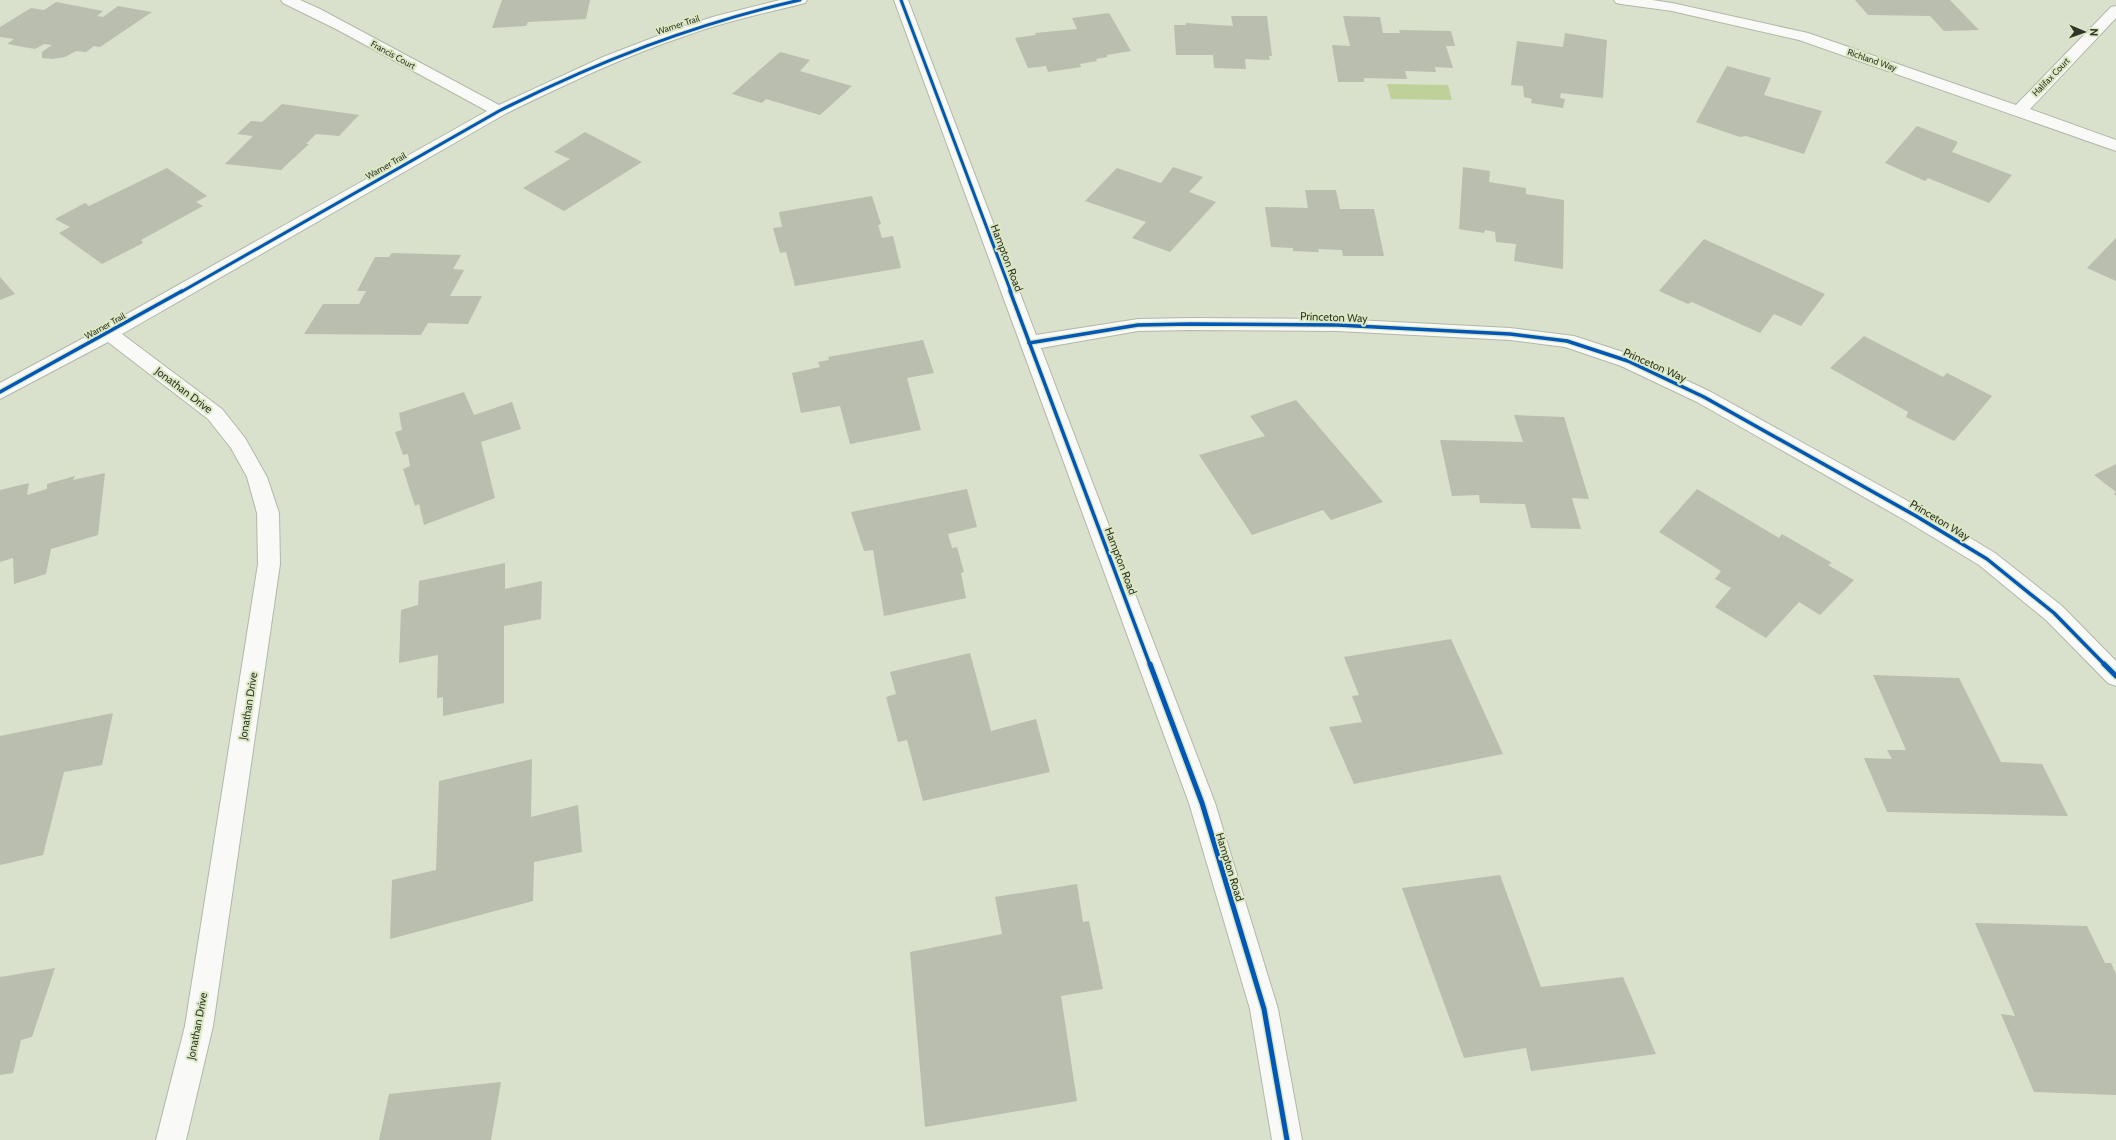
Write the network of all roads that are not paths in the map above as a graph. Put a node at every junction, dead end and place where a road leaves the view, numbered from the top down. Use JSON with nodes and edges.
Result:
{"nodes":[{"id":1,"x":288,"y":0,"type":"edge"},
{"id":2,"x":800,"y":0,"type":"edge"},
{"id":3,"x":901,"y":0,"type":"edge"},
{"id":4,"x":1621,"y":0,"type":"edge"},
{"id":5,"x":2116,"y":10,"type":"edge"},
{"id":6,"x":2020,"y":110,"type":"junction"},
{"id":7,"x":498,"y":111,"type":"junction"},
{"id":8,"x":2116,"y":146,"type":"edge"},
{"id":9,"x":109,"y":333,"type":"junction"},
{"id":10,"x":1029,"y":344,"type":"junction"},
{"id":11,"x":0,"y":392,"type":"edge"},
{"id":12,"x":2116,"y":676,"type":"edge"},
{"id":13,"x":172,"y":1140,"type":"edge"},
{"id":14,"x":1287,"y":1140,"type":"edge"}],
"edges":[{"from":1,"to":7,"type":"street","name":"Francis Court"},
{"from":2,"to":7,"type":"street","name":"Warner Trail"},
{"from":3,"to":10,"type":"street","name":"Hampton Road"},
{"from":4,"to":6,"type":"street","name":"Richland Way"},
{"from":5,"to":6,"type":"street","name":"Halifax Court"},
{"from":6,"to":8,"type":"street","name":"Richland Way"},
{"from":7,"to":9,"type":"street","name":"Warner Trail"},
{"from":9,"to":11,"type":"street","name":"Warner Trail"},
{"from":9,"to":13,"type":"street","name":"Jonathan Drive"},
{"from":10,"to":12,"type":"street","name":"Princeton Way"},
{"from":10,"to":14,"type":"street","name":"Hampton Road"}]}
